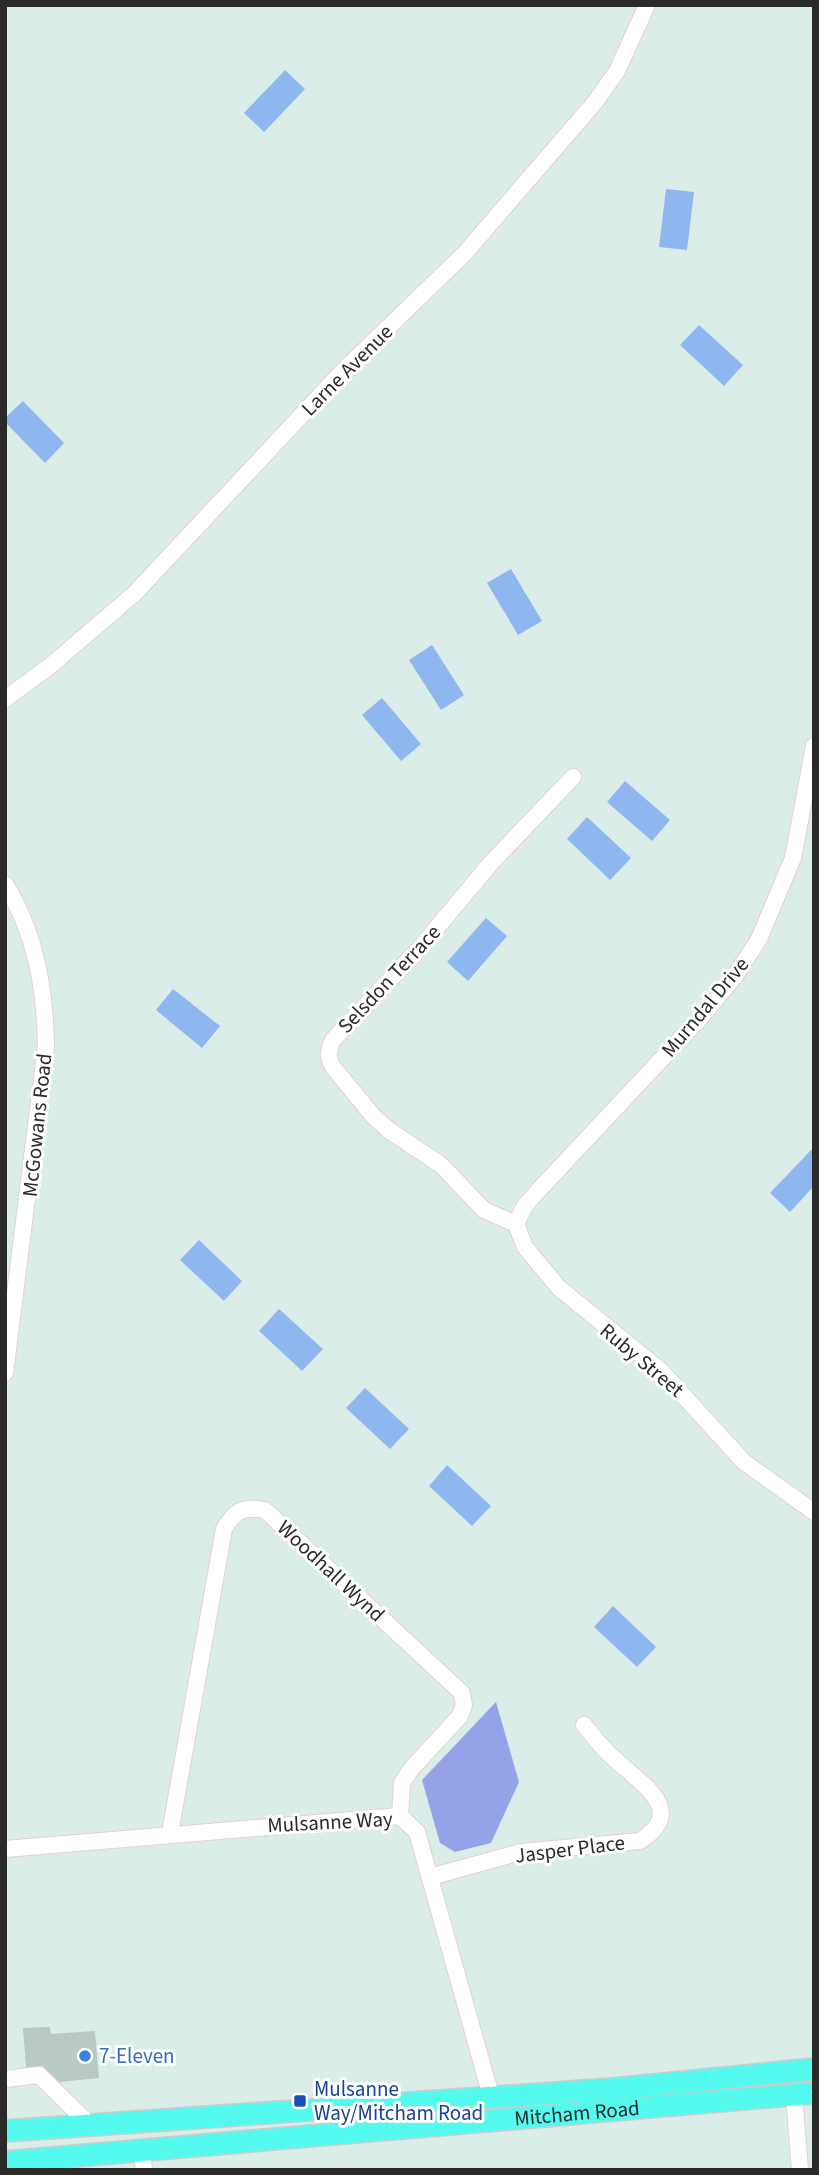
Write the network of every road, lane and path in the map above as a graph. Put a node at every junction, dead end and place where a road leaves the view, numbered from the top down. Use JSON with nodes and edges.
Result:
{"nodes":[{"id":1,"x":647,"y":5,"type":"edge"},
{"id":2,"x":5,"y":699,"type":"edge"},
{"id":3,"x":814,"y":746,"type":"edge"},
{"id":4,"x":573,"y":777,"type":"dead end"},
{"id":5,"x":5,"y":884,"type":"edge"},
{"id":6,"x":516,"y":1224,"type":"junction"},
{"id":7,"x":5,"y":1373,"type":"edge"},
{"id":8,"x":814,"y":1512,"type":"edge"},
{"id":9,"x":584,"y":1725,"type":"dead end"},
{"id":10,"x":400,"y":1816,"type":"junction"},
{"id":11,"x":170,"y":1833,"type":"junction"},
{"id":12,"x":5,"y":1849,"type":"edge"},
{"id":13,"x":430,"y":1877,"type":"junction"},
{"id":14,"x":803,"y":2070,"type":"edge"},
{"id":15,"x":5,"y":2079,"type":"edge"},
{"id":16,"x":804,"y":2094,"type":"edge"},
{"id":17,"x":491,"y":2096,"type":"junction"},
{"id":18,"x":495,"y":2120,"type":"junction"},
{"id":19,"x":138,"y":2122,"type":"junction"},
{"id":20,"x":90,"y":2125,"type":"junction"},
{"id":21,"x":5,"y":2130,"type":"edge"},
{"id":22,"x":44,"y":2159,"type":"junction"},
{"id":23,"x":143,"y":2160,"type":"edge"},
{"id":24,"x":5,"y":2162,"type":"edge"},
{"id":25,"x":69,"y":2170,"type":"edge"},
{"id":26,"x":800,"y":2170,"type":"edge"}],
"edges":[{"from":1,"to":2,"type":"street","name":"Larne Avenue"},
{"from":3,"to":6,"type":"street","name":"Murndal Drive"},
{"from":4,"to":6,"type":"street","name":"Selsdon Terrace"},
{"from":5,"to":7,"type":"street","name":"McGowans Road"},
{"from":6,"to":8,"type":"street","name":"Ruby Street"},
{"from":9,"to":13,"type":"street","name":"Jasper Place"},
{"from":10,"to":11,"type":"street","name":"Mulsanne Way"},
{"from":10,"to":11,"type":"street","name":"Woodhall Wynd"},
{"from":10,"to":13,"type":"street","name":"Mulsanne Way"},
{"from":11,"to":12,"type":"street","name":"Mulsanne Way"},
{"from":13,"to":17,"type":"street","name":"Mulsanne Way"},
{"from":14,"to":16,"type":"main road"},
{"from":14,"to":17,"type":"main road","name":"Mitcham Road"},
{"from":15,"to":20,"type":"street"},
{"from":16,"to":18,"type":"main road","name":"Mitcham Road"},
{"from":16,"to":26,"type":"street"},
{"from":17,"to":18,"type":"main road"},
{"from":17,"to":19,"type":"main road","name":"Mitcham Road"},
{"from":18,"to":23,"type":"main road","name":"Mitcham Road"},
{"from":19,"to":20,"type":"main road","name":"Mitcham Road"},
{"from":19,"to":23,"type":"main road"},
{"from":20,"to":21,"type":"main road","name":"Mitcham Road"},
{"from":22,"to":23,"type":"main road","name":"Mitcham Road"},
{"from":22,"to":24,"type":"main road","name":"Mitcham Road"},
{"from":22,"to":25,"type":"street"}]}
